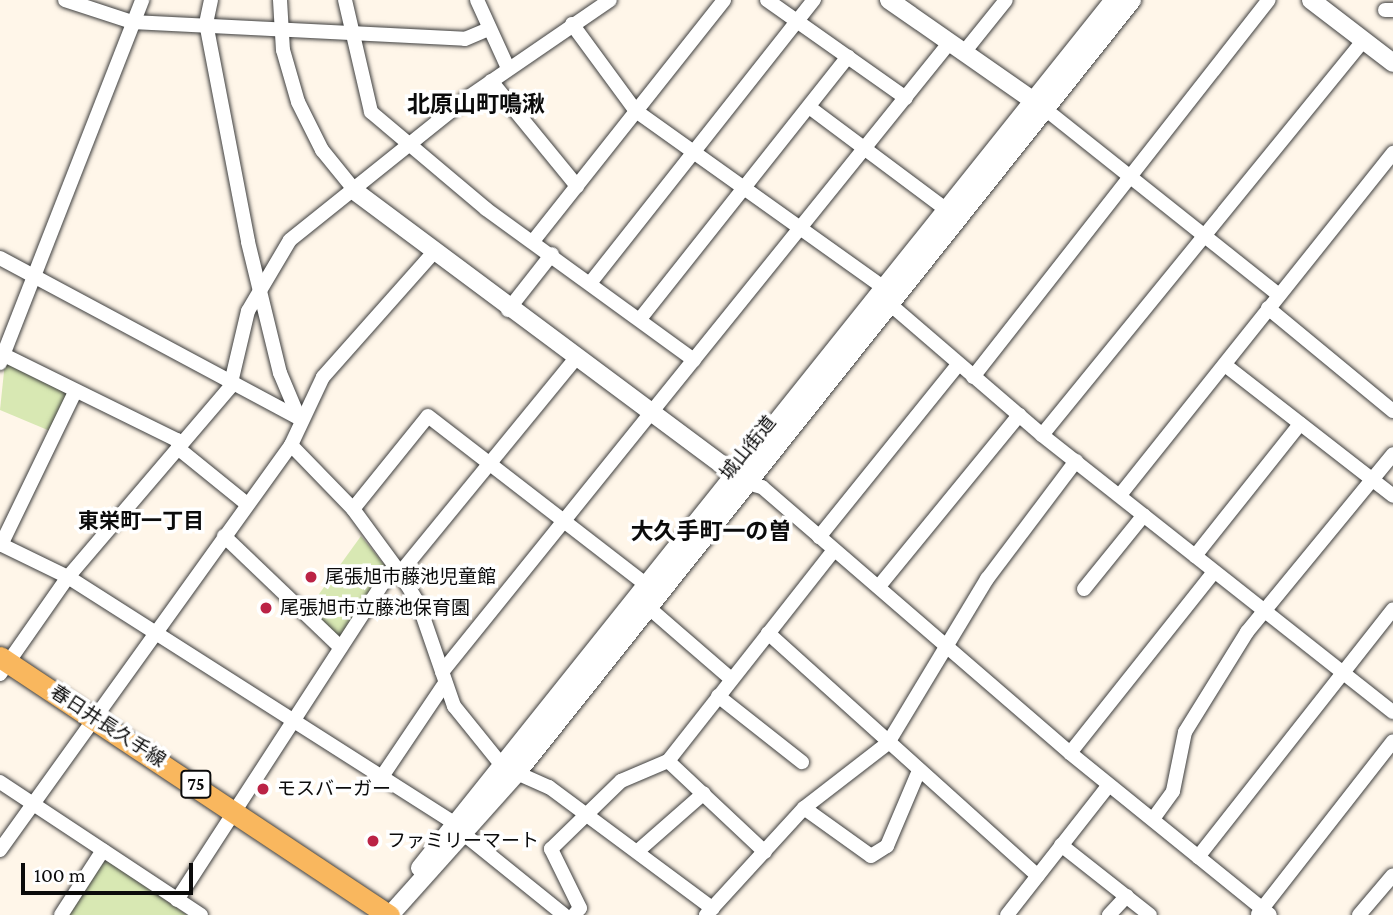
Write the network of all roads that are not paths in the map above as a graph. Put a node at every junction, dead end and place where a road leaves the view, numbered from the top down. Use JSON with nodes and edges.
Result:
{"nodes":[{"id":1,"x":65,"y":0,"type":"edge"},
{"id":2,"x":142,"y":0,"type":"edge"},
{"id":3,"x":211,"y":0,"type":"edge"},
{"id":4,"x":280,"y":0,"type":"edge"},
{"id":5,"x":345,"y":0,"type":"edge"},
{"id":6,"x":477,"y":0,"type":"edge"},
{"id":7,"x":610,"y":0,"type":"edge"},
{"id":8,"x":724,"y":0,"type":"edge"},
{"id":9,"x":767,"y":0,"type":"edge"},
{"id":10,"x":814,"y":0,"type":"edge"},
{"id":11,"x":889,"y":0,"type":"edge"},
{"id":12,"x":1006,"y":0,"type":"edge"},
{"id":13,"x":1114,"y":0,"type":"edge"},
{"id":14,"x":1132,"y":0,"type":"edge"},
{"id":15,"x":1269,"y":0,"type":"edge"},
{"id":16,"x":1311,"y":0,"type":"edge"},
{"id":17,"x":797,"y":21,"type":"junction"},
{"id":18,"x":132,"y":22,"type":"junction"},
{"id":19,"x":206,"y":23,"type":"junction"},
{"id":20,"x":572,"y":24,"type":"junction"},
{"id":21,"x":281,"y":28,"type":"junction"},
{"id":22,"x":489,"y":29,"type":"junction"},
{"id":23,"x":353,"y":32,"type":"junction"},
{"id":24,"x":1363,"y":41,"type":"junction"},
{"id":25,"x":958,"y":47,"type":"junction"},
{"id":26,"x":848,"y":57,"type":"junction"},
{"id":27,"x":1393,"y":63,"type":"edge"},
{"id":28,"x":508,"y":68,"type":"junction"},
{"id":29,"x":491,"y":80,"type":"junction"},
{"id":30,"x":906,"y":98,"type":"junction"},
{"id":31,"x":1040,"y":105,"type":"junction"},
{"id":32,"x":809,"y":107,"type":"junction"},
{"id":33,"x":636,"y":111,"type":"junction"},
{"id":34,"x":413,"y":143,"type":"junction"},
{"id":35,"x":865,"y":150,"type":"junction"},
{"id":36,"x":694,"y":153,"type":"junction"},
{"id":37,"x":1393,"y":153,"type":"edge"},
{"id":38,"x":1129,"y":177,"type":"junction"},
{"id":39,"x":577,"y":186,"type":"junction"},
{"id":40,"x":745,"y":187,"type":"junction"},
{"id":41,"x":356,"y":192,"type":"junction"},
{"id":42,"x":948,"y":211,"type":"junction"},
{"id":43,"x":802,"y":227,"type":"junction"},
{"id":44,"x":1206,"y":236,"type":"junction"},
{"id":45,"x":534,"y":240,"type":"junction"},
{"id":46,"x":433,"y":253,"type":"junction"},
{"id":47,"x":552,"y":254,"type":"junction"},
{"id":48,"x":0,"y":258,"type":"edge"},
{"id":49,"x":33,"y":271,"type":"junction"},
{"id":50,"x":591,"y":282,"type":"junction"},
{"id":51,"x":262,"y":285,"type":"junction"},
{"id":52,"x":1279,"y":295,"type":"junction"},
{"id":53,"x":888,"y":297,"type":"junction"},
{"id":54,"x":1268,"y":309,"type":"junction"},
{"id":55,"x":508,"y":310,"type":"junction"},
{"id":56,"x":640,"y":319,"type":"junction"},
{"id":57,"x":1,"y":357,"type":"edge"},
{"id":58,"x":575,"y":359,"type":"junction"},
{"id":59,"x":694,"y":360,"type":"junction"},
{"id":60,"x":958,"y":365,"type":"junction"},
{"id":61,"x":1225,"y":365,"type":"junction"},
{"id":62,"x":973,"y":377,"type":"junction"},
{"id":63,"x":230,"y":387,"type":"junction"},
{"id":64,"x":75,"y":391,"type":"junction"},
{"id":65,"x":1393,"y":411,"type":"edge"},
{"id":66,"x":651,"y":415,"type":"junction"},
{"id":67,"x":1018,"y":415,"type":"junction"},
{"id":68,"x":299,"y":418,"type":"junction"},
{"id":69,"x":1300,"y":424,"type":"junction"},
{"id":70,"x":1042,"y":435,"type":"junction"},
{"id":71,"x":291,"y":445,"type":"junction"},
{"id":72,"x":179,"y":449,"type":"junction"},
{"id":73,"x":1393,"y":454,"type":"edge"},
{"id":74,"x":1076,"y":461,"type":"junction"},
{"id":75,"x":486,"y":466,"type":"junction"},
{"id":76,"x":741,"y":478,"type":"junction"},
{"id":77,"x":1374,"y":481,"type":"junction"},
{"id":78,"x":1120,"y":495,"type":"junction"},
{"id":79,"x":1393,"y":496,"type":"edge"},
{"id":80,"x":247,"y":504,"type":"junction"},
{"id":81,"x":353,"y":509,"type":"junction"},
{"id":82,"x":1144,"y":515,"type":"junction"},
{"id":83,"x":562,"y":524,"type":"junction"},
{"id":84,"x":223,"y":536,"type":"junction"},
{"id":85,"x":819,"y":537,"type":"junction"},
{"id":86,"x":0,"y":545,"type":"edge"},
{"id":87,"x":834,"y":550,"type":"junction"},
{"id":88,"x":1195,"y":556,"type":"junction"},
{"id":89,"x":397,"y":570,"type":"junction"},
{"id":90,"x":1214,"y":572,"type":"junction"},
{"id":91,"x":68,"y":578,"type":"junction"},
{"id":92,"x":645,"y":584,"type":"junction"},
{"id":93,"x":880,"y":585,"type":"junction"},
{"id":94,"x":1084,"y":589,"type":"dead end"},
{"id":95,"x":648,"y":607,"type":"junction"},
{"id":96,"x":1393,"y":609,"type":"edge"},
{"id":97,"x":1269,"y":612,"type":"junction"},
{"id":98,"x":768,"y":632,"type":"junction"},
{"id":99,"x":150,"y":635,"type":"junction"},
{"id":100,"x":340,"y":647,"type":"junction"},
{"id":101,"x":948,"y":649,"type":"junction"},
{"id":102,"x":3,"y":664,"type":"edge"},
{"id":103,"x":1343,"y":673,"type":"junction"},
{"id":104,"x":444,"y":677,"type":"junction"},
{"id":105,"x":731,"y":679,"type":"junction"},
{"id":106,"x":718,"y":696,"type":"junction"},
{"id":107,"x":1393,"y":712,"type":"edge"},
{"id":108,"x":94,"y":716,"type":"junction"},
{"id":109,"x":291,"y":725,"type":"junction"},
{"id":110,"x":888,"y":743,"type":"junction"},
{"id":111,"x":1392,"y":746,"type":"edge"},
{"id":112,"x":1070,"y":753,"type":"junction"},
{"id":113,"x":668,"y":761,"type":"junction"},
{"id":114,"x":802,"y":762,"type":"dead end"},
{"id":115,"x":511,"y":771,"type":"junction"},
{"id":116,"x":918,"y":773,"type":"junction"},
{"id":117,"x":379,"y":781,"type":"junction"},
{"id":118,"x":0,"y":782,"type":"edge"},
{"id":119,"x":1109,"y":785,"type":"junction"},
{"id":120,"x":704,"y":793,"type":"junction"},
{"id":121,"x":29,"y":804,"type":"junction"},
{"id":122,"x":804,"y":808,"type":"junction"},
{"id":123,"x":235,"y":811,"type":"junction"},
{"id":124,"x":587,"y":818,"type":"junction"},
{"id":125,"x":1153,"y":820,"type":"junction"},
{"id":126,"x":460,"y":830,"type":"junction"},
{"id":127,"x":1061,"y":845,"type":"junction"},
{"id":128,"x":0,"y":850,"type":"edge"},
{"id":129,"x":103,"y":850,"type":"junction"},
{"id":130,"x":639,"y":850,"type":"junction"},
{"id":131,"x":765,"y":852,"type":"junction"},
{"id":132,"x":1198,"y":857,"type":"junction"},
{"id":133,"x":1393,"y":875,"type":"edge"},
{"id":134,"x":1038,"y":876,"type":"junction"},
{"id":135,"x":1127,"y":896,"type":"junction"},
{"id":136,"x":177,"y":900,"type":"junction"},
{"id":137,"x":710,"y":912,"type":"edge"},
{"id":138,"x":1263,"y":913,"type":"edge"},
{"id":139,"x":61,"y":915,"type":"edge"},
{"id":140,"x":201,"y":915,"type":"edge"},
{"id":141,"x":390,"y":915,"type":"edge"},
{"id":142,"x":564,"y":915,"type":"edge"},
{"id":143,"x":574,"y":915,"type":"edge"},
{"id":144,"x":1007,"y":915,"type":"edge"},
{"id":145,"x":1109,"y":915,"type":"edge"},
{"id":146,"x":1150,"y":915,"type":"edge"},
{"id":147,"x":1359,"y":915,"type":"edge"}],
"edges":[{"from":1,"to":18,"type":"street"},
{"from":2,"to":18,"type":"street"},
{"from":3,"to":19,"type":"street"},
{"from":4,"to":21,"type":"street"},
{"from":5,"to":23,"type":"street"},
{"from":6,"to":22,"type":"street"},
{"from":7,"to":20,"type":"street"},
{"from":8,"to":33,"type":"street"},
{"from":9,"to":17,"type":"street"},
{"from":10,"to":17,"type":"street"},
{"from":11,"to":25,"type":"street"},
{"from":12,"to":25,"type":"street"},
{"from":13,"to":31,"type":"street","name":"城山街道"},
{"from":14,"to":31,"type":"street","name":"城山街道"},
{"from":15,"to":38,"type":"street"},
{"from":16,"to":24,"type":"street"},
{"from":17,"to":26,"type":"street"},
{"from":17,"to":36,"type":"street"},
{"from":18,"to":19,"type":"street"},
{"from":18,"to":49,"type":"street"},
{"from":19,"to":21,"type":"street"},
{"from":19,"to":51,"type":"street"},
{"from":20,"to":28,"type":"street"},
{"from":20,"to":33,"type":"street"},
{"from":21,"to":23,"type":"street"},
{"from":21,"to":41,"type":"street"},
{"from":22,"to":23,"type":"street"},
{"from":22,"to":28,"type":"street"},
{"from":23,"to":34,"type":"street"},
{"from":24,"to":27,"type":"street"},
{"from":24,"to":44,"type":"street"},
{"from":25,"to":30,"type":"street"},
{"from":25,"to":31,"type":"street"},
{"from":26,"to":30,"type":"street"},
{"from":26,"to":32,"type":"street"},
{"from":28,"to":29,"type":"street"},
{"from":29,"to":34,"type":"street"},
{"from":29,"to":39,"type":"street"},
{"from":30,"to":35,"type":"street"},
{"from":31,"to":38,"type":"street"},
{"from":31,"to":42,"type":"street","name":"城山街道"},
{"from":31,"to":53,"type":"street","name":"城山街道"},
{"from":32,"to":35,"type":"street"},
{"from":32,"to":40,"type":"street"},
{"from":33,"to":36,"type":"street"},
{"from":33,"to":39,"type":"street"},
{"from":34,"to":41,"type":"street"},
{"from":34,"to":45,"type":"street"},
{"from":35,"to":42,"type":"street"},
{"from":35,"to":43,"type":"street"},
{"from":36,"to":40,"type":"street"},
{"from":36,"to":50,"type":"street"},
{"from":37,"to":52,"type":"street"},
{"from":38,"to":44,"type":"street"},
{"from":38,"to":62,"type":"street"},
{"from":39,"to":45,"type":"street"},
{"from":40,"to":43,"type":"street"},
{"from":40,"to":56,"type":"street"},
{"from":41,"to":46,"type":"street"},
{"from":41,"to":51,"type":"street"},
{"from":42,"to":53,"type":"street","name":"城山街道"},
{"from":43,"to":53,"type":"street"},
{"from":43,"to":59,"type":"street"},
{"from":44,"to":52,"type":"street"},
{"from":44,"to":70,"type":"street"},
{"from":45,"to":47,"type":"street"},
{"from":46,"to":55,"type":"street"},
{"from":46,"to":68,"type":"street"},
{"from":47,"to":50,"type":"street"},
{"from":47,"to":55,"type":"street"},
{"from":48,"to":49,"type":"street"},
{"from":49,"to":57,"type":"street"},
{"from":49,"to":63,"type":"street"},
{"from":50,"to":56,"type":"street"},
{"from":51,"to":63,"type":"street"},
{"from":51,"to":68,"type":"street"},
{"from":52,"to":54,"type":"street"},
{"from":53,"to":60,"type":"street"},
{"from":53,"to":76,"type":"street","name":"城山街道"},
{"from":54,"to":61,"type":"street"},
{"from":54,"to":65,"type":"street"},
{"from":55,"to":58,"type":"street"},
{"from":56,"to":59,"type":"street"},
{"from":57,"to":64,"type":"street"},
{"from":58,"to":66,"type":"street"},
{"from":58,"to":75,"type":"street"},
{"from":59,"to":66,"type":"street"},
{"from":60,"to":62,"type":"street"},
{"from":60,"to":85,"type":"street"},
{"from":61,"to":69,"type":"street"},
{"from":61,"to":78,"type":"street"},
{"from":62,"to":67,"type":"street"},
{"from":63,"to":68,"type":"street"},
{"from":63,"to":72,"type":"street"},
{"from":64,"to":72,"type":"street"},
{"from":64,"to":86,"type":"street"},
{"from":66,"to":76,"type":"street"},
{"from":66,"to":83,"type":"street"},
{"from":67,"to":70,"type":"street"},
{"from":67,"to":93,"type":"street"},
{"from":68,"to":71,"type":"street"},
{"from":69,"to":77,"type":"street"},
{"from":69,"to":88,"type":"street"},
{"from":70,"to":74,"type":"street"},
{"from":71,"to":80,"type":"street"},
{"from":71,"to":81,"type":"street"},
{"from":72,"to":80,"type":"street"},
{"from":72,"to":91,"type":"street"},
{"from":73,"to":77,"type":"street"},
{"from":74,"to":78,"type":"street"},
{"from":74,"to":101,"type":"street"},
{"from":75,"to":81,"type":"street"},
{"from":75,"to":83,"type":"street"},
{"from":75,"to":89,"type":"street"},
{"from":76,"to":85,"type":"street"},
{"from":76,"to":92,"type":"street","name":"城山街道"},
{"from":76,"to":95,"type":"street","name":"城山街道"},
{"from":77,"to":79,"type":"street"},
{"from":77,"to":97,"type":"street"},
{"from":78,"to":82,"type":"street"},
{"from":80,"to":84,"type":"street"},
{"from":81,"to":89,"type":"street"},
{"from":82,"to":88,"type":"street"},
{"from":82,"to":94,"type":"street"},
{"from":83,"to":92,"type":"street"},
{"from":83,"to":104,"type":"street"},
{"from":84,"to":99,"type":"street"},
{"from":84,"to":100,"type":"street"},
{"from":85,"to":87,"type":"street"},
{"from":86,"to":91,"type":"street"},
{"from":87,"to":93,"type":"street"},
{"from":87,"to":98,"type":"street"},
{"from":88,"to":90,"type":"street"},
{"from":89,"to":100,"type":"street"},
{"from":89,"to":104,"type":"street"},
{"from":90,"to":97,"type":"street"},
{"from":90,"to":112,"type":"street"},
{"from":91,"to":99,"type":"street"},
{"from":91,"to":102,"type":"street"},
{"from":92,"to":115,"type":"street","name":"城山街道"},
{"from":93,"to":101,"type":"street"},
{"from":95,"to":105,"type":"street"},
{"from":95,"to":115,"type":"street","name":"城山街道"},
{"from":96,"to":103,"type":"street"},
{"from":97,"to":103,"type":"street"},
{"from":97,"to":125,"type":"street"},
{"from":98,"to":105,"type":"street"},
{"from":98,"to":110,"type":"street"},
{"from":99,"to":108,"type":"street"},
{"from":99,"to":109,"type":"street"},
{"from":100,"to":109,"type":"street"},
{"from":101,"to":110,"type":"street"},
{"from":101,"to":112,"type":"street"},
{"from":102,"to":108,"type":"main road","name":"春日井長久手線","number":"75"},
{"from":103,"to":107,"type":"street"},
{"from":103,"to":132,"type":"street"},
{"from":104,"to":115,"type":"street"},
{"from":104,"to":117,"type":"street"},
{"from":105,"to":106,"type":"street"},
{"from":106,"to":113,"type":"street"},
{"from":106,"to":114,"type":"street"},
{"from":108,"to":121,"type":"street"},
{"from":108,"to":123,"type":"main road","name":"春日井長久手線","number":"75"},
{"from":109,"to":117,"type":"street"},
{"from":109,"to":123,"type":"street"},
{"from":110,"to":116,"type":"street"},
{"from":110,"to":122,"type":"street"},
{"from":111,"to":138,"type":"street"},
{"from":112,"to":119,"type":"street"},
{"from":113,"to":120,"type":"street"},
{"from":113,"to":124,"type":"street"},
{"from":115,"to":124,"type":"street"},
{"from":115,"to":126,"type":"street","name":"城山街道"},
{"from":116,"to":122,"type":"street"},
{"from":116,"to":134,"type":"street"},
{"from":117,"to":126,"type":"street"},
{"from":118,"to":121,"type":"street"},
{"from":119,"to":125,"type":"street"},
{"from":119,"to":127,"type":"street"},
{"from":120,"to":130,"type":"street"},
{"from":120,"to":131,"type":"street"},
{"from":121,"to":128,"type":"street"},
{"from":121,"to":129,"type":"street"},
{"from":122,"to":131,"type":"street"},
{"from":123,"to":136,"type":"street"},
{"from":123,"to":141,"type":"main road","name":"春日井長久手線","number":"75"},
{"from":124,"to":130,"type":"street"},
{"from":124,"to":143,"type":"street"},
{"from":125,"to":132,"type":"street"},
{"from":126,"to":141,"type":"street","name":"城山街道"},
{"from":126,"to":142,"type":"street"},
{"from":127,"to":134,"type":"street"},
{"from":127,"to":135,"type":"street"},
{"from":129,"to":136,"type":"street"},
{"from":129,"to":139,"type":"street"},
{"from":130,"to":137,"type":"street"},
{"from":131,"to":137,"type":"street"},
{"from":132,"to":138,"type":"street"},
{"from":133,"to":147,"type":"street"},
{"from":134,"to":144,"type":"street"},
{"from":135,"to":145,"type":"street"},
{"from":135,"to":146,"type":"street"},
{"from":136,"to":140,"type":"street"}]}
